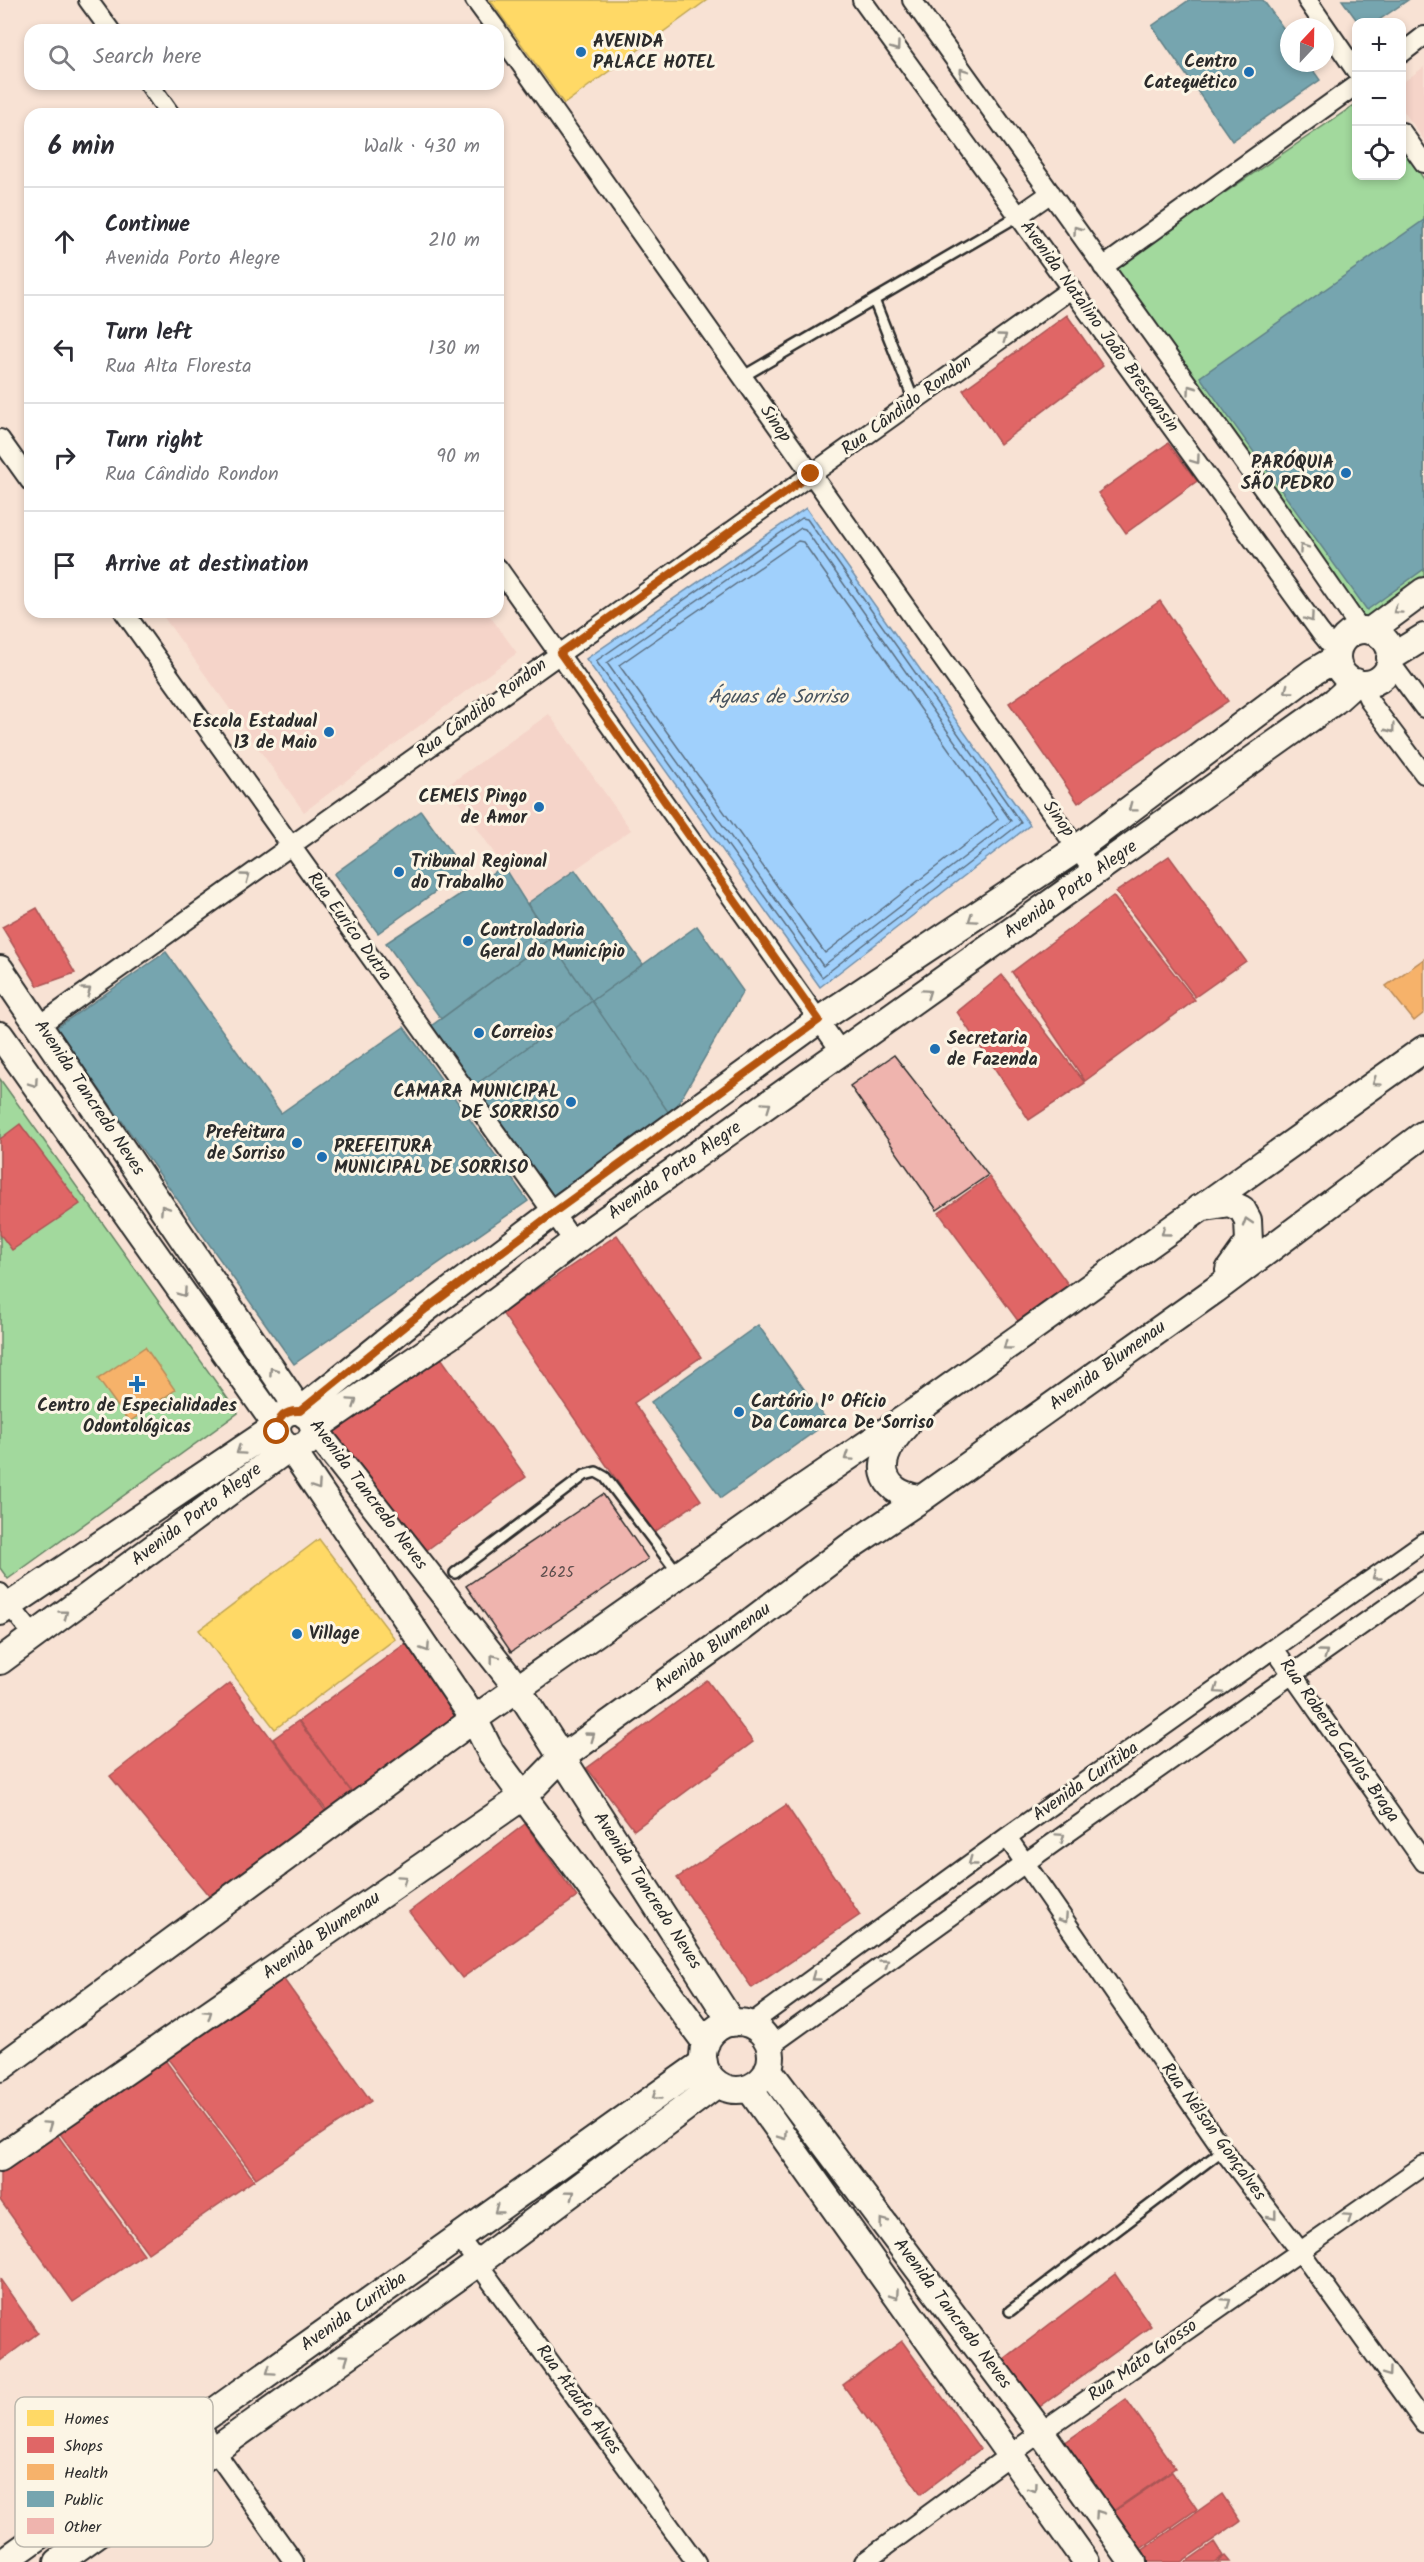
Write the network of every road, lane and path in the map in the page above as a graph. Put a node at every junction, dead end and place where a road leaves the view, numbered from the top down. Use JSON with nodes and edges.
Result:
{"nodes":[{"id":1,"x":88,"y":0,"type":"edge"},
{"id":2,"x":476,"y":0,"type":"edge"},
{"id":3,"x":862,"y":0,"type":"edge"},
{"id":4,"x":912,"y":0,"type":"edge"},
{"id":5,"x":1307,"y":0,"type":"edge"},
{"id":6,"x":106,"y":24,"type":"edge"},
{"id":7,"x":492,"y":24,"type":"edge"},
{"id":8,"x":1424,"y":36,"type":"edge"},
{"id":9,"x":504,"y":41,"type":"edge"},
{"id":10,"x":1406,"y":49,"type":"edge"},
{"id":11,"x":1352,"y":65,"type":"edge"},
{"id":12,"x":1352,"y":88,"type":"edge"},
{"id":13,"x":153,"y":90,"type":"edge"},
{"id":14,"x":166,"y":108,"type":"edge"},
{"id":15,"x":1406,"y":139,"type":"edge"},
{"id":16,"x":1424,"y":163,"type":"edge"},
{"id":17,"x":1051,"y":193,"type":"junction"},
{"id":18,"x":1018,"y":216,"type":"junction"},
{"id":19,"x":1103,"y":267,"type":"junction"},
{"id":20,"x":1071,"y":289,"type":"junction"},
{"id":21,"x":874,"y":300,"type":"junction"},
{"id":22,"x":742,"y":377,"type":"junction"},
{"id":23,"x":914,"y":401,"type":"junction"},
{"id":24,"x":0,"y":439,"type":"edge"},
{"id":25,"x":24,"y":473,"type":"edge"},
{"id":26,"x":811,"y":474,"type":"junction"},
{"id":27,"x":504,"y":576,"type":"edge"},
{"id":28,"x":1424,"y":591,"type":"edge"},
{"id":29,"x":128,"y":618,"type":"edge"},
{"id":30,"x":1366,"y":630,"type":"junction"},
{"id":31,"x":1424,"y":637,"type":"edge"},
{"id":32,"x":560,"y":653,"type":"junction"},
{"id":33,"x":1337,"y":655,"type":"junction"},
{"id":34,"x":1390,"y":660,"type":"junction"},
{"id":35,"x":1358,"y":683,"type":"junction"},
{"id":36,"x":1424,"y":708,"type":"edge"},
{"id":37,"x":1424,"y":774,"type":"edge"},
{"id":38,"x":291,"y":846,"type":"junction"},
{"id":39,"x":1078,"y":848,"type":"junction"},
{"id":40,"x":1095,"y":874,"type":"junction"},
{"id":41,"x":0,"y":969,"type":"edge"},
{"id":42,"x":819,"y":1020,"type":"junction"},
{"id":43,"x":40,"y":1024,"type":"junction"},
{"id":44,"x":3,"y":1044,"type":"edge"},
{"id":45,"x":1424,"y":1049,"type":"edge"},
{"id":46,"x":842,"y":1053,"type":"junction"},
{"id":47,"x":1424,"y":1134,"type":"edge"},
{"id":48,"x":1197,"y":1209,"type":"junction"},
{"id":49,"x":553,"y":1213,"type":"junction"},
{"id":50,"x":577,"y":1246,"type":"junction"},
{"id":51,"x":1215,"y":1290,"type":"junction"},
{"id":52,"x":426,"y":1309,"type":"junction"},
{"id":53,"x":448,"y":1337,"type":"junction"},
{"id":54,"x":923,"y":1406,"type":"junction"},
{"id":55,"x":307,"y":1420,"type":"junction"},
{"id":56,"x":283,"y":1436,"type":"junction"},
{"id":57,"x":921,"y":1499,"type":"junction"},
{"id":58,"x":1424,"y":1542,"type":"edge"},
{"id":59,"x":455,"y":1573,"type":"dead end"},
{"id":60,"x":680,"y":1575,"type":"junction"},
{"id":61,"x":1424,"y":1581,"type":"edge"},
{"id":62,"x":3,"y":1603,"type":"edge"},
{"id":63,"x":34,"y":1636,"type":"junction"},
{"id":64,"x":1275,"y":1650,"type":"junction"},
{"id":65,"x":0,"y":1661,"type":"edge"},
{"id":66,"x":1293,"y":1676,"type":"junction"},
{"id":67,"x":518,"y":1689,"type":"junction"},
{"id":68,"x":474,"y":1719,"type":"junction"},
{"id":69,"x":561,"y":1758,"type":"junction"},
{"id":70,"x":524,"y":1796,"type":"junction"},
{"id":71,"x":1007,"y":1837,"type":"junction"},
{"id":72,"x":1424,"y":1862,"type":"edge"},
{"id":73,"x":1025,"y":1863,"type":"junction"},
{"id":74,"x":741,"y":2024,"type":"junction"},
{"id":75,"x":705,"y":2052,"type":"junction"},
{"id":76,"x":769,"y":2058,"type":"junction"},
{"id":77,"x":0,"y":2068,"type":"edge"},
{"id":78,"x":717,"y":2084,"type":"junction"},
{"id":79,"x":749,"y":2088,"type":"junction"},
{"id":80,"x":1222,"y":2150,"type":"junction"},
{"id":81,"x":0,"y":2158,"type":"edge"},
{"id":82,"x":1424,"y":2165,"type":"edge"},
{"id":83,"x":460,"y":2239,"type":"junction"},
{"id":84,"x":1300,"y":2251,"type":"junction"},
{"id":85,"x":478,"y":2263,"type":"junction"},
{"id":86,"x":1010,"y":2311,"type":"dead end"},
{"id":87,"x":213,"y":2411,"type":"edge"},
{"id":88,"x":1424,"y":2423,"type":"edge"},
{"id":89,"x":1041,"y":2432,"type":"junction"},
{"id":90,"x":214,"y":2450,"type":"joint"},
{"id":91,"x":1010,"y":2456,"type":"junction"},
{"id":92,"x":24,"y":2547,"type":"edge"},
{"id":93,"x":79,"y":2547,"type":"edge"},
{"id":94,"x":3,"y":2562,"type":"edge"},
{"id":95,"x":58,"y":2562,"type":"edge"},
{"id":96,"x":294,"y":2562,"type":"edge"},
{"id":97,"x":696,"y":2562,"type":"edge"},
{"id":98,"x":864,"y":2562,"type":"edge"},
{"id":99,"x":1086,"y":2562,"type":"edge"},
{"id":100,"x":1133,"y":2562,"type":"edge"}],
"edges":[{"from":1,"to":6,"type":"street"},
{"from":2,"to":7,"type":"street","name":"Sinop"},
{"from":3,"to":18,"type":"street","name":"Avenida Natalino João Brescansin","one_way":true},
{"from":17,"to":4,"type":"street","one_way":true},
{"from":5,"to":11,"type":"street"},
{"from":8,"to":10,"type":"street"},
{"from":9,"to":22,"type":"street","name":"Sinop"},
{"from":12,"to":19,"type":"street"},
{"from":13,"to":14,"type":"street"},
{"from":15,"to":16,"type":"street"},
{"from":17,"to":18,"type":"street"},
{"from":19,"to":17,"type":"street","one_way":true},
{"from":18,"to":20,"type":"street","name":"Avenida Natalino João Brescansin"},
{"from":18,"to":21,"type":"lane"},
{"from":30,"to":19,"type":"street","one_way":true},
{"from":23,"to":20,"type":"street","name":"Rua Cândido Rondon","one_way":true},
{"from":20,"to":33,"type":"street","name":"Avenida Natalino João Brescansin","one_way":true},
{"from":21,"to":22,"type":"lane"},
{"from":21,"to":23,"type":"lane"},
{"from":22,"to":26,"type":"street","name":"Sinop"},
{"from":23,"to":26,"type":"street","name":"Rua Cândido Rondon"},
{"from":24,"to":25,"type":"street"},
{"from":26,"to":32,"type":"street","name":"Rua Cândido Rondon"},
{"from":26,"to":39,"type":"street","name":"Sinop"},
{"from":27,"to":32,"type":"street"},
{"from":28,"to":30,"type":"street","one_way":true},
{"from":29,"to":38,"type":"street","name":"Rua Eurico Dutra"},
{"from":30,"to":33,"type":"street"},
{"from":30,"to":34,"type":"street"},
{"from":31,"to":34,"type":"street"},
{"from":32,"to":38,"type":"street","name":"Rua Cândido Rondon"},
{"from":32,"to":42,"type":"street"},
{"from":33,"to":35,"type":"street"},
{"from":33,"to":39,"type":"street","name":"Avenida Porto Alegre","one_way":true},
{"from":34,"to":35,"type":"street"},
{"from":34,"to":36,"type":"street"},
{"from":35,"to":37,"type":"street","one_way":true},
{"from":35,"to":40,"type":"street","name":"Avenida Porto Alegre"},
{"from":43,"to":38,"type":"street","name":"Rua Cândido Rondon","one_way":true},
{"from":38,"to":49,"type":"street","name":"Rua Eurico Dutra"},
{"from":39,"to":40,"type":"street","name":"Sinop"},
{"from":39,"to":42,"type":"street","name":"Avenida Porto Alegre","one_way":true},
{"from":46,"to":40,"type":"street","name":"Avenida Porto Alegre","one_way":true},
{"from":41,"to":43,"type":"street","name":"Avenida Tancredo Neves"},
{"from":42,"to":46,"type":"street"},
{"from":42,"to":49,"type":"street","name":"Avenida Porto Alegre"},
{"from":55,"to":43,"type":"street","name":"Avenida Tancredo Neves","one_way":true},
{"from":44,"to":56,"type":"street","name":"Avenida Tancredo Neves","one_way":true},
{"from":45,"to":48,"type":"street","one_way":true},
{"from":50,"to":46,"type":"street","name":"Avenida Porto Alegre","one_way":true},
{"from":47,"to":51,"type":"street","name":"Avenida Blumenau"},
{"from":51,"to":48,"type":"street","one_way":true},
{"from":48,"to":54,"type":"street","one_way":true},
{"from":49,"to":50,"type":"street","name":"Rua Eurico Dutra"},
{"from":49,"to":52,"type":"street","name":"Avenida Porto Alegre"},
{"from":50,"to":53,"type":"street","name":"Avenida Porto Alegre"},
{"from":51,"to":57,"type":"street","name":"Avenida Blumenau"},
{"from":52,"to":53,"type":"street"},
{"from":52,"to":55,"type":"street","name":"Avenida Porto Alegre"},
{"from":55,"to":53,"type":"street","name":"Avenida Porto Alegre","one_way":true},
{"from":54,"to":57,"type":"street"},
{"from":54,"to":60,"type":"street","one_way":true},
{"from":55,"to":56,"type":"street","name":"Avenida Porto Alegre"},
{"from":55,"to":56,"type":"street","name":"Avenida Porto Alegre"},
{"from":67,"to":55,"type":"street","name":"Avenida Tancredo Neves","one_way":true},
{"from":56,"to":62,"type":"street","name":"Avenida Porto Alegre","one_way":true},
{"from":63,"to":56,"type":"street","name":"Avenida Porto Alegre","one_way":true},
{"from":56,"to":68,"type":"street","name":"Avenida Tancredo Neves","one_way":true},
{"from":69,"to":57,"type":"street","name":"Avenida Blumenau","one_way":true},
{"from":58,"to":64,"type":"street","name":"Avenida Curitiba","one_way":true},
{"from":59,"to":60,"type":"lane"},
{"from":60,"to":67,"type":"street"},
{"from":66,"to":61,"type":"street","name":"Avenida Curitiba","one_way":true},
{"from":62,"to":63,"type":"street"},
{"from":63,"to":65,"type":"street","name":"Avenida Porto Alegre"},
{"from":64,"to":66,"type":"street","name":"Rua Roberto Carlos Braga"},
{"from":64,"to":71,"type":"street","name":"Avenida Curitiba","one_way":true},
{"from":66,"to":72,"type":"street","name":"Rua Roberto Carlos Braga"},
{"from":73,"to":66,"type":"street","name":"Avenida Curitiba","one_way":true},
{"from":67,"to":68,"type":"street"},
{"from":67,"to":69,"type":"street","name":"Avenida Tancredo Neves"},
{"from":68,"to":70,"type":"street","name":"Avenida Tancredo Neves"},
{"from":68,"to":77,"type":"street"},
{"from":69,"to":70,"type":"street","name":"Avenida Blumenau"},
{"from":69,"to":74,"type":"street","name":"Avenida Tancredo Neves"},
{"from":70,"to":75,"type":"street","name":"Avenida Tancredo Neves"},
{"from":81,"to":70,"type":"street","name":"Avenida Blumenau","one_way":true},
{"from":71,"to":73,"type":"street","name":"Rua Nélson Gonçalves"},
{"from":71,"to":74,"type":"street","name":"Avenida Curitiba","one_way":true},
{"from":76,"to":73,"type":"street","name":"Avenida Curitiba","one_way":true},
{"from":73,"to":80,"type":"street","name":"Rua Nélson Gonçalves","one_way":true},
{"from":74,"to":75,"type":"street"},
{"from":74,"to":76,"type":"street"},
{"from":75,"to":78,"type":"street"},
{"from":75,"to":83,"type":"street","name":"Avenida Curitiba","one_way":true},
{"from":76,"to":79,"type":"street"},
{"from":89,"to":76,"type":"street","name":"Avenida Tancredo Neves","one_way":true},
{"from":78,"to":79,"type":"street"},
{"from":85,"to":78,"type":"street","name":"Avenida Curitiba","one_way":true},
{"from":79,"to":91,"type":"street","name":"Avenida Tancredo Neves","one_way":true},
{"from":80,"to":84,"type":"street","name":"Rua Nélson Gonçalves","one_way":true},
{"from":80,"to":86,"type":"lane"},
{"from":84,"to":82,"type":"street","name":"Rua Mato Grosso","one_way":true},
{"from":83,"to":85,"type":"street","name":"Rua Ataufo Alves"},
{"from":83,"to":87,"type":"street","name":"Avenida Curitiba","one_way":true},
{"from":84,"to":88,"type":"street","name":"Rua Nélson Gonçalves","one_way":true},
{"from":89,"to":84,"type":"street","name":"Rua Mato Grosso","one_way":true},
{"from":90,"to":85,"type":"street","name":"Avenida Curitiba","one_way":true},
{"from":85,"to":97,"type":"street","name":"Rua Ataufo Alves"},
{"from":89,"to":91,"type":"street","name":"Rua Mato Grosso"},
{"from":100,"to":89,"type":"street","name":"Avenida Tancredo Neves","one_way":true},
{"from":90,"to":96,"type":"street"},
{"from":91,"to":98,"type":"street","name":"Rua Mato Grosso"},
{"from":91,"to":99,"type":"street","name":"Avenida Tancredo Neves","one_way":true},
{"from":92,"to":94,"type":"street","name":"Avenida Curitiba"},
{"from":93,"to":95,"type":"street","name":"Avenida Curitiba"}]}
